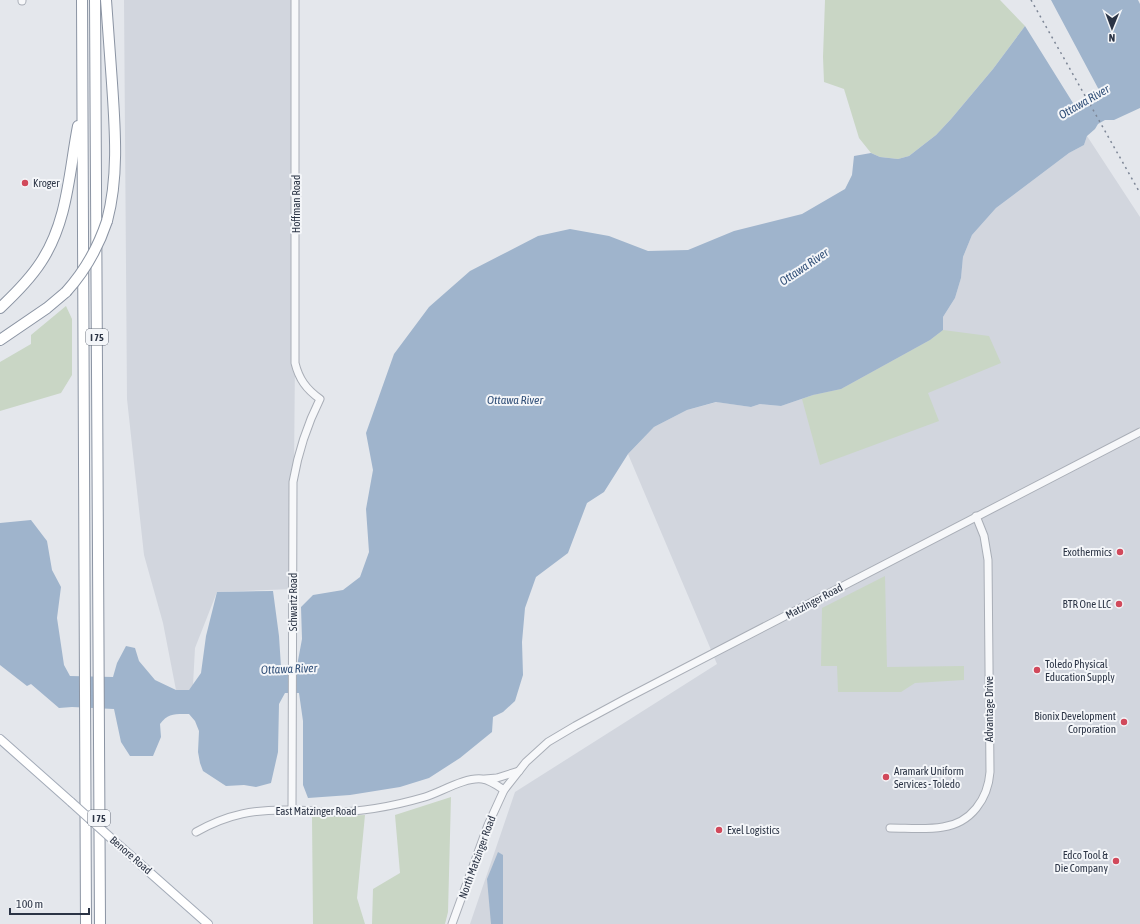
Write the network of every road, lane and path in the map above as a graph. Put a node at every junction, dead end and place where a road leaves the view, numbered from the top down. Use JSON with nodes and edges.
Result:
{"nodes":[{"id":1,"x":82,"y":0,"type":"edge"},
{"id":2,"x":95,"y":0,"type":"edge"},
{"id":3,"x":106,"y":0,"type":"edge"},
{"id":4,"x":295,"y":0,"type":"edge"},
{"id":5,"x":82,"y":100,"type":"junction"},
{"id":6,"x":0,"y":308,"type":"edge"},
{"id":7,"x":0,"y":340,"type":"edge"},
{"id":8,"x":320,"y":399,"type":"joint"},
{"id":9,"x":1140,"y":432,"type":"edge"},
{"id":10,"x":976,"y":516,"type":"junction"},
{"id":11,"x":0,"y":739,"type":"edge"},
{"id":12,"x":519,"y":770,"type":"junction"},
{"id":13,"x":483,"y":779,"type":"junction"},
{"id":14,"x":504,"y":790,"type":"junction"},
{"id":15,"x":292,"y":810,"type":"junction"},
{"id":16,"x":890,"y":828,"type":"dead end"},
{"id":17,"x":196,"y":832,"type":"dead end"},
{"id":18,"x":86,"y":924,"type":"edge"},
{"id":19,"x":100,"y":924,"type":"edge"},
{"id":20,"x":208,"y":924,"type":"edge"},
{"id":21,"x":452,"y":924,"type":"edge"}],
"edges":[{"from":1,"to":5,"type":"highway","number":"I 75"},
{"from":2,"to":19,"type":"highway","number":"I 75"},
{"from":3,"to":7,"type":"highway","bridge":true},
{"from":4,"to":8,"type":"street","name":"Hoffman Road"},
{"from":5,"to":6,"type":"highway"},
{"from":5,"to":18,"type":"highway","number":"I 75"},
{"from":8,"to":15,"type":"street","name":"Schwartz Road"},
{"from":9,"to":10,"type":"street","name":"Matzinger Road"},
{"from":10,"to":12,"type":"street","name":"Matzinger Road"},
{"from":10,"to":16,"type":"street","name":"Advantage Drive"},
{"from":11,"to":20,"type":"main road","name":"Benore Road","bridge":true},
{"from":12,"to":13,"type":"street","name":"East Matzinger Road"},
{"from":12,"to":14,"type":"street","name":"Matzinger Road"},
{"from":13,"to":14,"type":"street"},
{"from":13,"to":15,"type":"street","name":"East Matzinger Road"},
{"from":14,"to":21,"type":"street","name":"North Matzinger Road"},
{"from":15,"to":17,"type":"street","name":"East Matzinger Road"}]}
